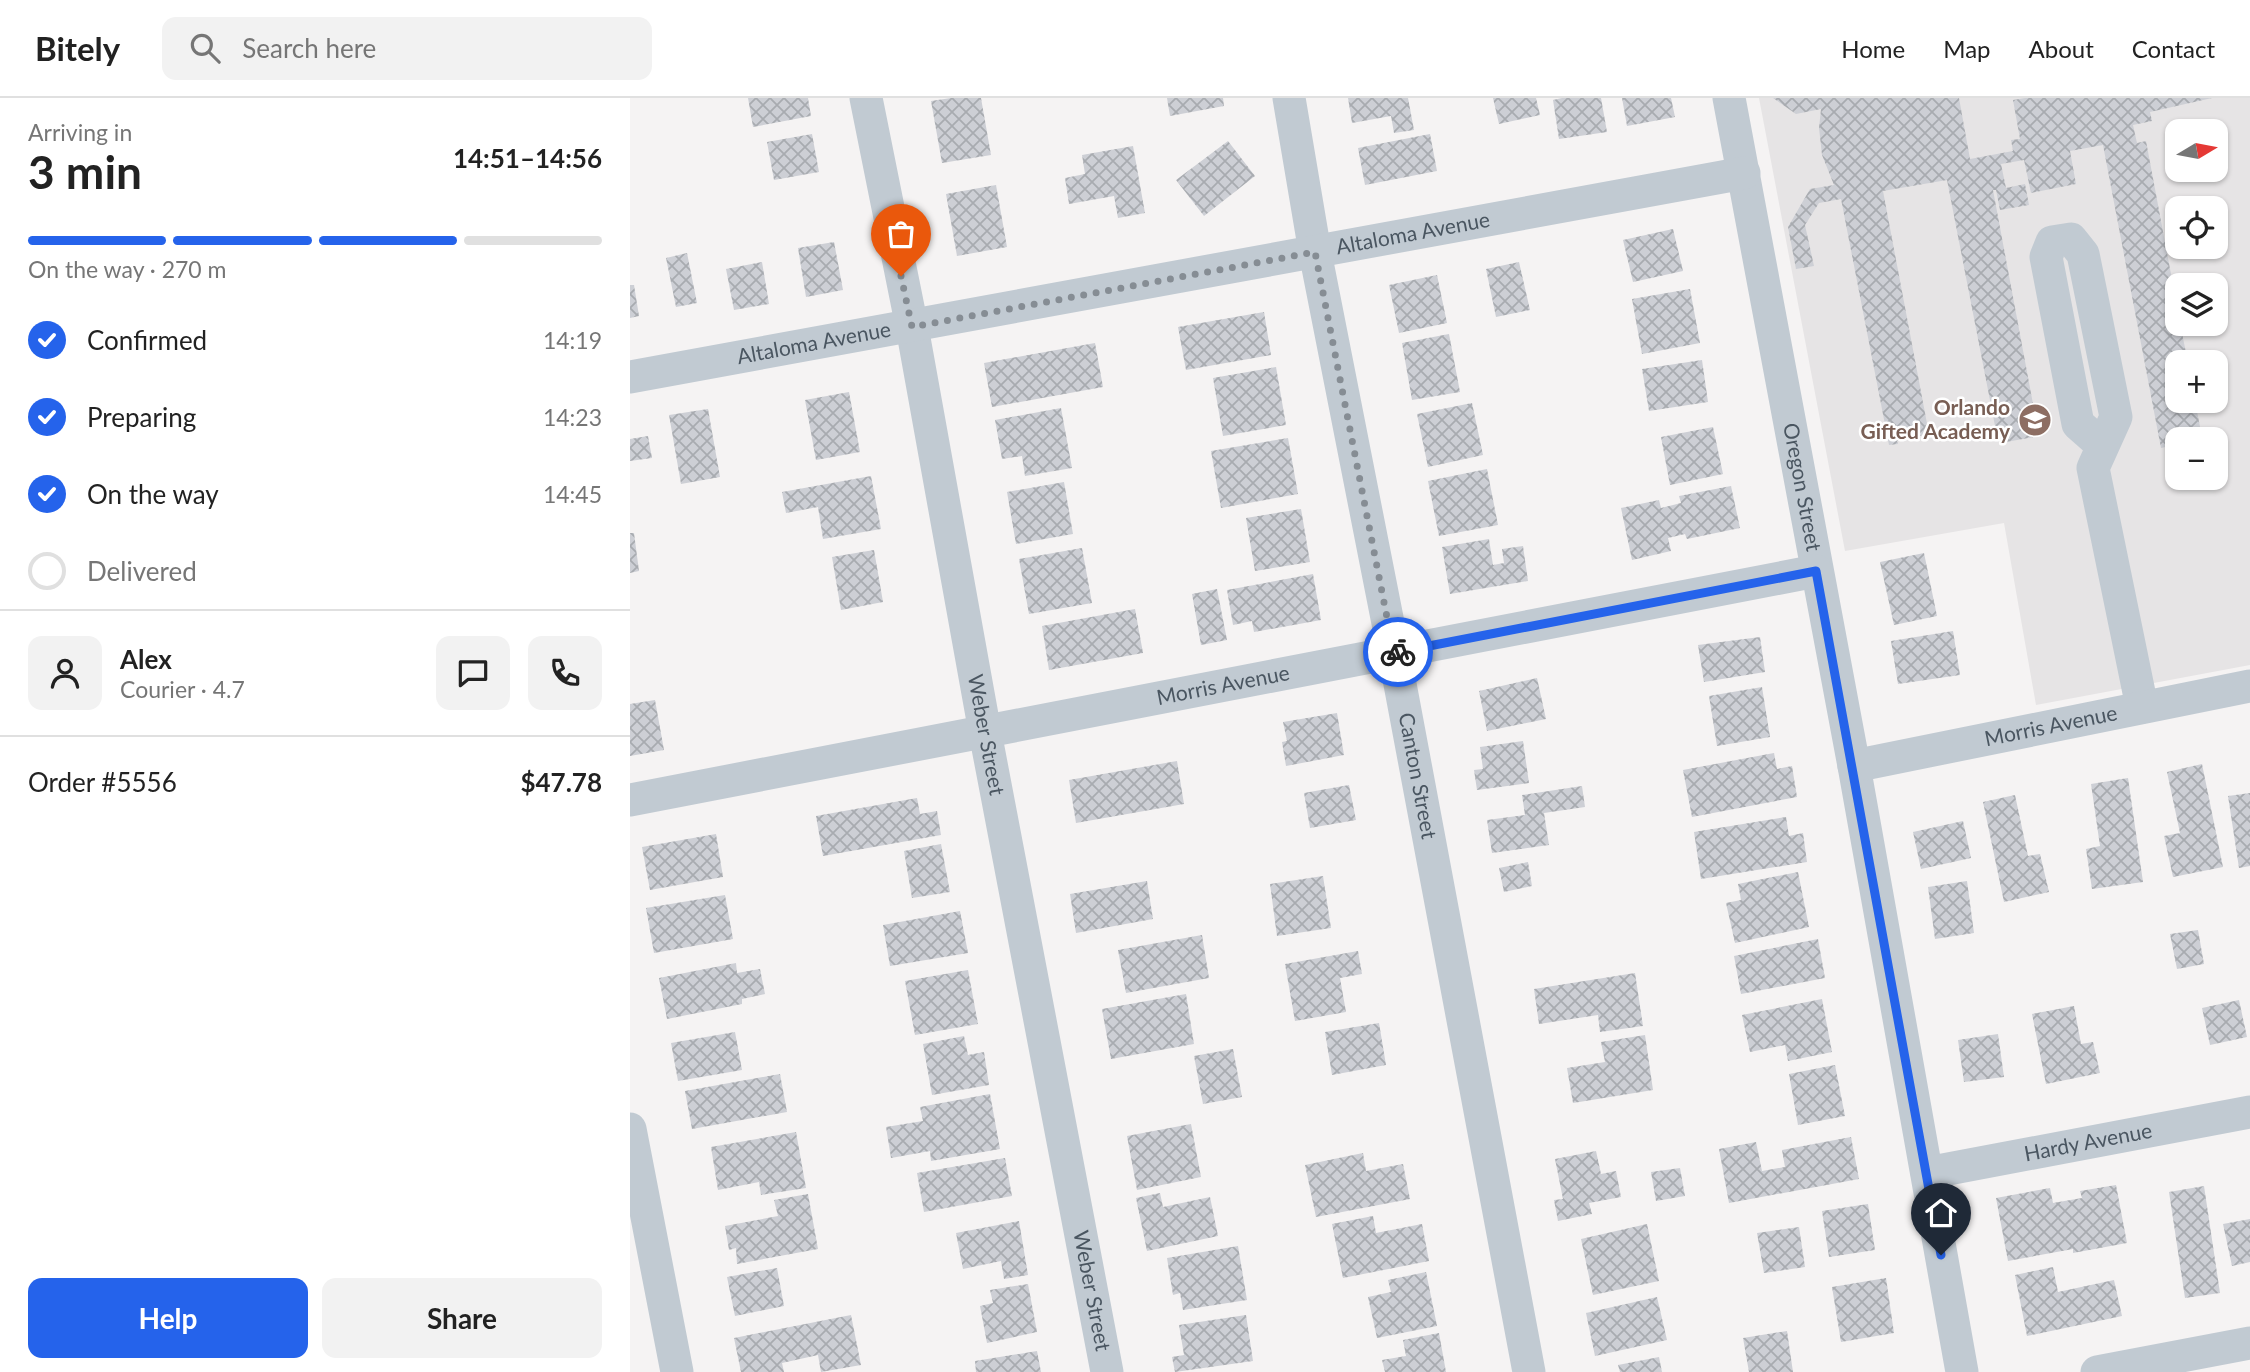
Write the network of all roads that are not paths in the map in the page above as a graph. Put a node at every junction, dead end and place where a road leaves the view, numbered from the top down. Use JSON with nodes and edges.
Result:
{"nodes":[{"id":1,"x":866,"y":98,"type":"edge"},
{"id":2,"x":1289,"y":98,"type":"edge"},
{"id":3,"x":1729,"y":98,"type":"edge"},
{"id":4,"x":1744,"y":173,"type":"junction"},
{"id":5,"x":1315,"y":252,"type":"junction"},
{"id":6,"x":912,"y":327,"type":"junction"},
{"id":7,"x":630,"y":377,"type":"edge"},
{"id":8,"x":2103,"y":446,"type":"junction"},
{"id":9,"x":1816,"y":571,"type":"junction"},
{"id":10,"x":1394,"y":653,"type":"junction"},
{"id":11,"x":2250,"y":686,"type":"edge"},
{"id":12,"x":2142,"y":708,"type":"junction"},
{"id":13,"x":985,"y":732,"type":"junction"},
{"id":14,"x":1854,"y":766,"type":"junction"},
{"id":15,"x":630,"y":800,"type":"edge"},
{"id":16,"x":2250,"y":1112,"type":"edge"},
{"id":17,"x":630,"y":1129,"type":"edge"},
{"id":18,"x":1927,"y":1173,"type":"junction"},
{"id":19,"x":2250,"y":1343,"type":"edge"},
{"id":20,"x":2167,"y":1366,"type":"edge"},
{"id":21,"x":677,"y":1372,"type":"edge"},
{"id":22,"x":1107,"y":1372,"type":"edge"},
{"id":23,"x":1529,"y":1372,"type":"edge"},
{"id":24,"x":1962,"y":1372,"type":"edge"},
{"id":25,"x":2097,"y":1372,"type":"edge"}],
"edges":[{"from":1,"to":6,"type":"street","name":"Weber Street"},
{"from":2,"to":5,"type":"street","name":"Canton Street"},
{"from":3,"to":4,"type":"street","name":"Oregon Street"},
{"from":4,"to":5,"type":"street","name":"Altaloma Avenue"},
{"from":4,"to":9,"type":"street","name":"Oregon Street"},
{"from":5,"to":6,"type":"street","name":"Altaloma Avenue"},
{"from":5,"to":10,"type":"street","name":"Canton Street"},
{"from":6,"to":7,"type":"street","name":"Altaloma Avenue"},
{"from":6,"to":13,"type":"street","name":"Weber Street"},
{"from":8,"to":8,"type":"street"},
{"from":8,"to":12,"type":"street"},
{"from":9,"to":10,"type":"street","name":"Morris Avenue"},
{"from":9,"to":14,"type":"street","name":"Oregon Street"},
{"from":10,"to":13,"type":"street","name":"Morris Avenue"},
{"from":10,"to":23,"type":"street","name":"Canton Street"},
{"from":11,"to":12,"type":"street","name":"Morris Avenue"},
{"from":12,"to":14,"type":"street","name":"Morris Avenue"},
{"from":13,"to":15,"type":"street","name":"Morris Avenue"},
{"from":13,"to":22,"type":"street","name":"Weber Street"},
{"from":14,"to":18,"type":"street","name":"Oregon Street"},
{"from":16,"to":18,"type":"street","name":"Hardy Avenue"},
{"from":17,"to":21,"type":"street"},
{"from":18,"to":24,"type":"street","name":"Oregon Street"},
{"from":19,"to":20,"type":"street"},
{"from":20,"to":25,"type":"street"}]}
